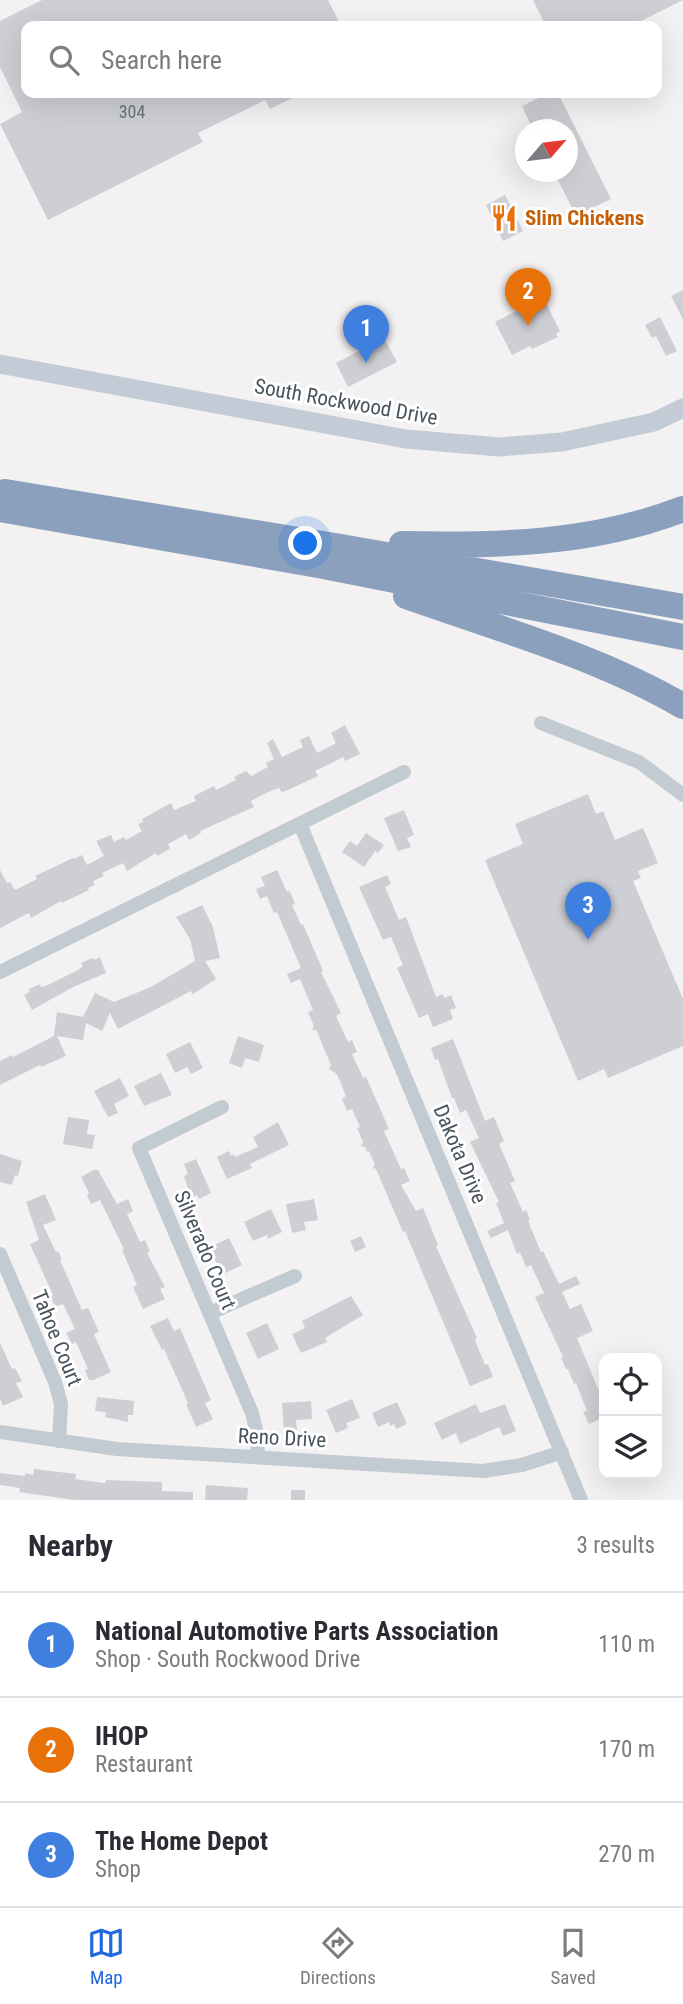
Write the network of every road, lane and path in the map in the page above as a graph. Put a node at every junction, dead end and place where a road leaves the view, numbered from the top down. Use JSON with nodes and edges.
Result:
{"nodes":[{"id":1,"x":0,"y":364,"type":"edge"},
{"id":2,"x":683,"y":408,"type":"edge"},
{"id":3,"x":0,"y":492,"type":"edge"},
{"id":4,"x":40,"y":498,"type":"junction"},
{"id":5,"x":0,"y":509,"type":"edge"},
{"id":6,"x":683,"y":509,"type":"edge"},
{"id":7,"x":318,"y":565,"type":"junction"},
{"id":8,"x":683,"y":607,"type":"edge"},
{"id":9,"x":683,"y":637,"type":"edge"},
{"id":10,"x":683,"y":706,"type":"edge"},
{"id":11,"x":541,"y":723,"type":"dead end"},
{"id":12,"x":404,"y":772,"type":"dead end"},
{"id":13,"x":683,"y":796,"type":"edge"},
{"id":14,"x":300,"y":824,"type":"junction"},
{"id":15,"x":0,"y":972,"type":"edge"},
{"id":16,"x":222,"y":1107,"type":"dead end"},
{"id":17,"x":0,"y":1254,"type":"edge"},
{"id":18,"x":295,"y":1276,"type":"dead end"},
{"id":19,"x":210,"y":1313,"type":"junction"},
{"id":20,"x":0,"y":1432,"type":"edge"},
{"id":21,"x":59,"y":1441,"type":"junction"},
{"id":22,"x":562,"y":1452,"type":"junction"},
{"id":23,"x":258,"y":1457,"type":"junction"},
{"id":24,"x":581,"y":1500,"type":"edge"}],
"edges":[{"from":1,"to":2,"type":"main road","name":"South Rockwood Drive"},
{"from":3,"to":4,"type":"highway"},
{"from":4,"to":6,"type":"highway"},
{"from":4,"to":8,"type":"highway"},
{"from":5,"to":7,"type":"highway"},
{"from":7,"to":9,"type":"highway"},
{"from":7,"to":10,"type":"highway"},
{"from":11,"to":13,"type":"street"},
{"from":12,"to":14,"type":"street"},
{"from":14,"to":15,"type":"street"},
{"from":14,"to":22,"type":"street","name":"Dakota Drive"},
{"from":16,"to":19,"type":"street","name":"Silverado Court"},
{"from":17,"to":21,"type":"street","name":"Tahoe Court"},
{"from":18,"to":19,"type":"street"},
{"from":19,"to":23,"type":"street","name":"Silverado Court"},
{"from":20,"to":21,"type":"street","name":"Reno Drive"},
{"from":21,"to":23,"type":"street","name":"Reno Drive"},
{"from":22,"to":23,"type":"street","name":"Reno Drive"},
{"from":22,"to":24,"type":"street","name":"Dakota Drive"}]}
